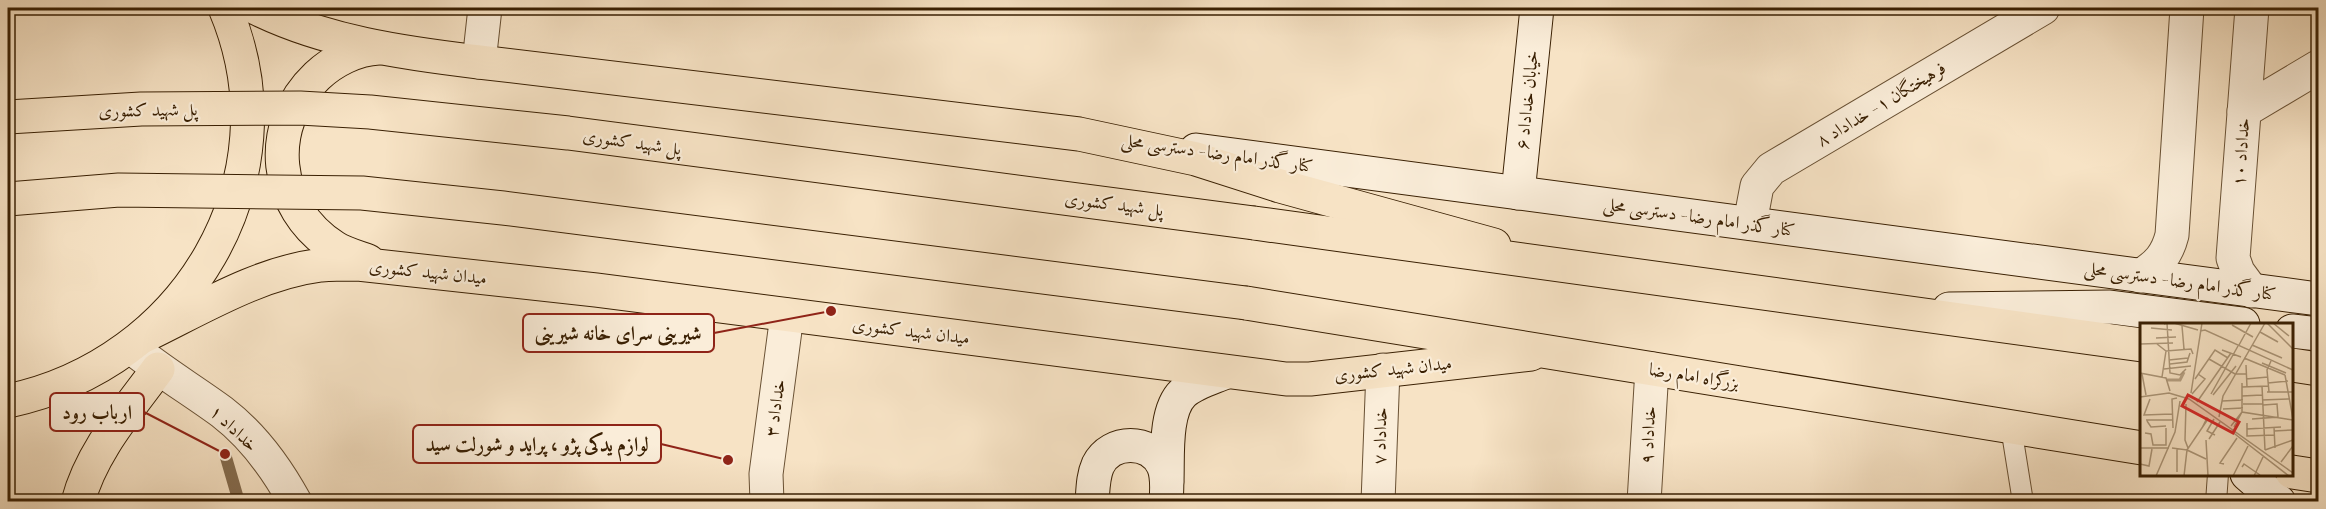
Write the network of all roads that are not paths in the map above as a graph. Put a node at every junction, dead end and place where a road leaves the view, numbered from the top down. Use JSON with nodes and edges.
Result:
{"nodes":[{"id":1,"x":225,"y":8,"type":"edge"},
{"id":2,"x":256,"y":8,"type":"edge"},
{"id":3,"x":485,"y":8,"type":"edge"},
{"id":4,"x":1537,"y":8,"type":"edge"},
{"id":5,"x":2043,"y":8,"type":"edge"},
{"id":6,"x":2187,"y":8,"type":"edge"},
{"id":7,"x":2252,"y":8,"type":"edge"},
{"id":8,"x":380,"y":48,"type":"junction"},
{"id":9,"x":479,"y":62,"type":"junction"},
{"id":10,"x":2319,"y":67,"type":"edge"},
{"id":11,"x":2244,"y":111,"type":"junction"},
{"id":12,"x":8,"y":117,"type":"edge"},
{"id":13,"x":1079,"y":134,"type":"junction"},
{"id":14,"x":1518,"y":193,"type":"junction"},
{"id":15,"x":8,"y":199,"type":"edge"},
{"id":16,"x":1750,"y":223,"type":"junction"},
{"id":17,"x":1565,"y":265,"type":"junction"},
{"id":18,"x":390,"y":268,"type":"junction"},
{"id":19,"x":2140,"y":276,"type":"junction"},
{"id":20,"x":2252,"y":291,"type":"junction"},
{"id":21,"x":2319,"y":299,"type":"edge"},
{"id":22,"x":1885,"y":310,"type":"junction"},
{"id":23,"x":787,"y":315,"type":"junction"},
{"id":24,"x":2235,"y":323,"type":"edge"},
{"id":25,"x":2293,"y":331,"type":"edge"},
{"id":26,"x":2319,"y":334,"type":"edge"},
{"id":27,"x":138,"y":342,"type":"junction"},
{"id":28,"x":2140,"y":345,"type":"edge"},
{"id":29,"x":1547,"y":352,"type":"junction"},
{"id":30,"x":2293,"y":365,"type":"edge"},
{"id":31,"x":158,"y":369,"type":"junction"},
{"id":32,"x":1652,"y":369,"type":"junction"},
{"id":33,"x":2319,"y":369,"type":"edge"},
{"id":34,"x":1383,"y":370,"type":"junction"},
{"id":35,"x":1226,"y":372,"type":"junction"},
{"id":36,"x":8,"y":401,"type":"edge"},
{"id":37,"x":2011,"y":427,"type":"junction"},
{"id":38,"x":2140,"y":448,"type":"edge"},
{"id":39,"x":2293,"y":472,"type":"edge"},
{"id":40,"x":2218,"y":476,"type":"edge"},
{"id":41,"x":2249,"y":476,"type":"edge"},
{"id":42,"x":2319,"y":476,"type":"edge"},
{"id":43,"x":1166,"y":494,"type":"edge"},
{"id":44,"x":78,"y":501,"type":"edge"},
{"id":45,"x":295,"y":501,"type":"edge"},
{"id":46,"x":767,"y":501,"type":"edge"},
{"id":47,"x":1092,"y":501,"type":"edge"},
{"id":48,"x":1378,"y":501,"type":"edge"},
{"id":49,"x":1644,"y":501,"type":"edge"},
{"id":50,"x":2023,"y":501,"type":"edge"},
{"id":51,"x":2216,"y":501,"type":"edge"},
{"id":52,"x":2279,"y":501,"type":"edge"}],
"edges":[{"from":1,"to":27,"type":"main road","name":"میدان شهید کشوری"},
{"from":2,"to":8,"type":"main road"},
{"from":3,"to":9,"type":"main road"},
{"from":4,"to":14,"type":"main road","name":"خیابان خداداد ۶"},
{"from":5,"to":16,"type":"main road","name":"فرهیختگان ۱ - خداداد ۸"},
{"from":6,"to":19,"type":"main road"},
{"from":7,"to":11,"type":"main road","name":"خداداد ۱۰"},
{"from":8,"to":9,"type":"main road"},
{"from":8,"to":18,"type":"main road"},
{"from":9,"to":13,"type":"main road"},
{"from":10,"to":11,"type":"main road"},
{"from":11,"to":20,"type":"main road","name":"خداداد ۱۰"},
{"from":12,"to":17,"type":"main road","name":"پل شهید کشوری","bridge":true},
{"from":13,"to":14,"type":"main road","name":"کنار گذر امام رضا - دسترسی محلی"},
{"from":13,"to":17,"type":"main road"},
{"from":14,"to":16,"type":"main road","name":"کنار گذر امام رضا - دسترسی محلی"},
{"from":15,"to":29,"type":"main road","name":"بزرگراه امام رضا","bridge":true},
{"from":16,"to":19,"type":"main road","name":"کنار گذر امام رضا - دسترسی محلی"},
{"from":17,"to":22,"type":"main road"},
{"from":18,"to":23,"type":"main road","name":"میدان شهید کشوری"},
{"from":18,"to":27,"type":"main road","name":"میدان شهید کشوری"},
{"from":19,"to":20,"type":"main road","name":"کنار گذر امام رضا - دسترسی محلی"},
{"from":20,"to":21,"type":"main road","name":"کنار گذر امام رضا - دسترسی محلی"},
{"from":22,"to":24,"type":"main road"},
{"from":22,"to":28,"type":"main road"},
{"from":23,"to":35,"type":"main road","name":"میدان شهید کشوری"},
{"from":23,"to":46,"type":"main road","name":"خداداد ۳"},
{"from":25,"to":26,"type":"main road"},
{"from":27,"to":31,"type":"main road","name":"خداداد ۱"},
{"from":27,"to":36,"type":"main road","name":"میدان شهید کشوری"},
{"from":29,"to":32,"type":"main road","name":"بزرگراه امام رضا"},
{"from":29,"to":34,"type":"main road","name":"میدان شهید کشوری"},
{"from":30,"to":33,"type":"main road"},
{"from":31,"to":44,"type":"main road"},
{"from":31,"to":45,"type":"main road","name":"خداداد ۱"},
{"from":32,"to":37,"type":"main road","name":"بزرگراه امام رضا"},
{"from":32,"to":49,"type":"main road","name":"خداداد ۹"},
{"from":34,"to":35,"type":"main road","name":"میدان شهید کشوری"},
{"from":34,"to":48,"type":"main road","name":"خداداد ۷"},
{"from":35,"to":43,"type":"main road"},
{"from":37,"to":38,"type":"main road","name":"بزرگراه امام رضا"},
{"from":37,"to":50,"type":"lane"},
{"from":39,"to":42,"type":"main road"},
{"from":40,"to":51,"type":"lane"},
{"from":41,"to":52,"type":"main road"},
{"from":43,"to":47,"type":"main road"}]}
